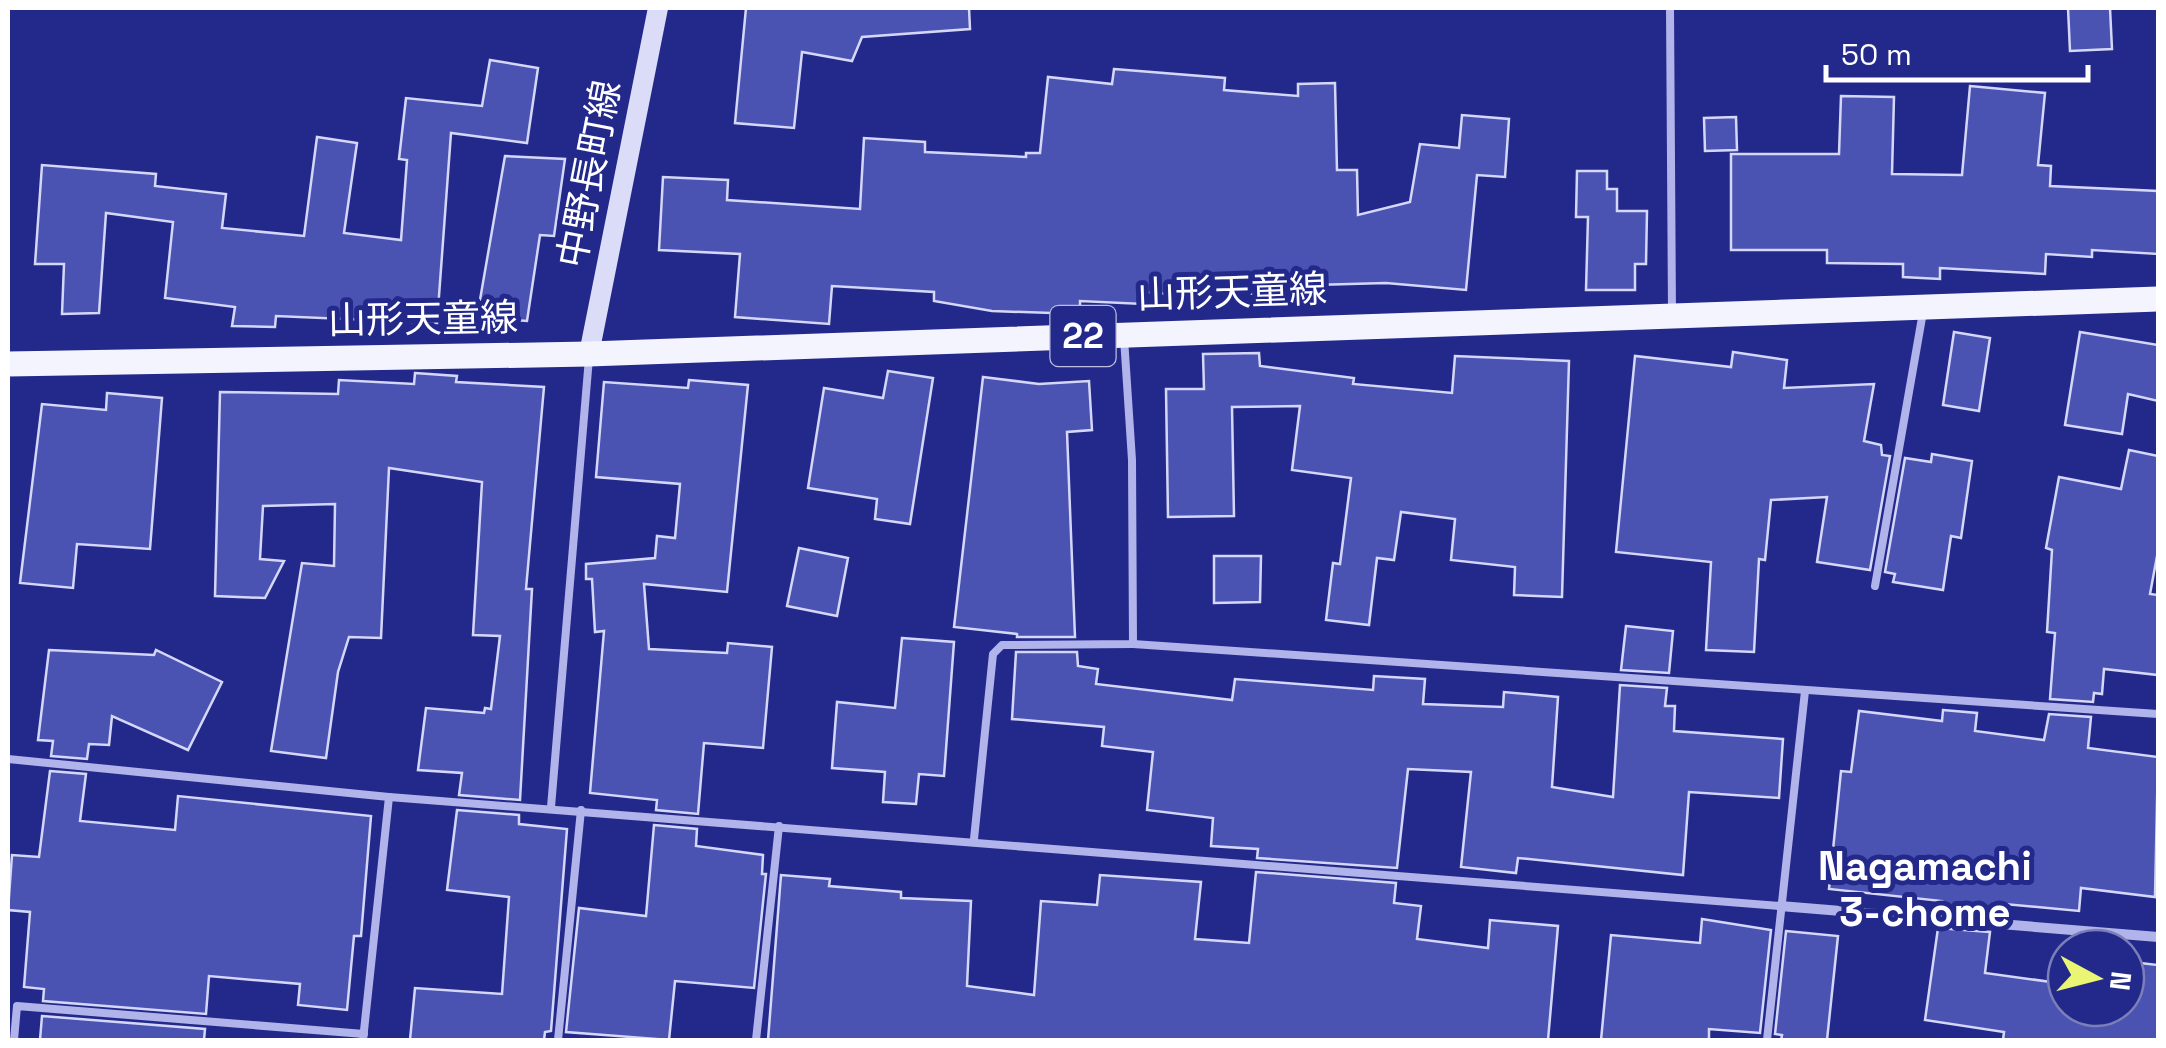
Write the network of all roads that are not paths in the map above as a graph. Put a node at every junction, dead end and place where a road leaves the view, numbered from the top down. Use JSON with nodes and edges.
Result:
{"nodes":[{"id":1,"x":658,"y":8,"type":"edge"},
{"id":2,"x":1670,"y":8,"type":"edge"},
{"id":3,"x":2158,"y":299,"type":"edge"},
{"id":4,"x":1924,"y":308,"type":"junction"},
{"id":5,"x":1672,"y":314,"type":"junction"},
{"id":6,"x":1124,"y":334,"type":"junction"},
{"id":7,"x":589,"y":354,"type":"junction"},
{"id":8,"x":8,"y":364,"type":"edge"},
{"id":9,"x":1875,"y":586,"type":"dead end"},
{"id":10,"x":1133,"y":644,"type":"junction"},
{"id":11,"x":1805,"y":691,"type":"junction"},
{"id":12,"x":2158,"y":714,"type":"edge"},
{"id":13,"x":8,"y":759,"type":"edge"},
{"id":14,"x":389,"y":797,"type":"junction"},
{"id":15,"x":551,"y":807,"type":"junction"},
{"id":16,"x":581,"y":810,"type":"junction"},
{"id":17,"x":779,"y":826,"type":"junction"},
{"id":18,"x":974,"y":839,"type":"junction"},
{"id":19,"x":1780,"y":906,"type":"junction"},
{"id":20,"x":2158,"y":937,"type":"edge"},
{"id":21,"x":12,"y":1006,"type":"edge"},
{"id":22,"x":364,"y":1037,"type":"edge"},
{"id":23,"x":14,"y":1040,"type":"edge"},
{"id":24,"x":558,"y":1040,"type":"edge"},
{"id":25,"x":756,"y":1040,"type":"edge"},
{"id":26,"x":1767,"y":1040,"type":"edge"}],
"edges":[{"from":1,"to":7,"type":"main road","name":"中野長町線"},
{"from":2,"to":5,"type":"lane"},
{"from":3,"to":4,"type":"main road","name":"山形天童線","number":"22"},
{"from":4,"to":5,"type":"main road","name":"山形天童線","number":"22"},
{"from":4,"to":9,"type":"lane"},
{"from":5,"to":6,"type":"main road","name":"山形天童線","number":"22"},
{"from":6,"to":7,"type":"main road","name":"山形天童線","number":"22"},
{"from":6,"to":10,"type":"lane"},
{"from":7,"to":8,"type":"main road","name":"山形天童線","number":"22"},
{"from":7,"to":15,"type":"lane"},
{"from":10,"to":11,"type":"lane"},
{"from":10,"to":18,"type":"lane"},
{"from":11,"to":12,"type":"lane"},
{"from":11,"to":19,"type":"lane"},
{"from":13,"to":14,"type":"lane"},
{"from":14,"to":15,"type":"lane"},
{"from":14,"to":22,"type":"lane"},
{"from":15,"to":16,"type":"lane"},
{"from":16,"to":17,"type":"lane"},
{"from":16,"to":24,"type":"lane"},
{"from":17,"to":18,"type":"lane"},
{"from":17,"to":25,"type":"lane"},
{"from":18,"to":19,"type":"lane"},
{"from":19,"to":20,"type":"street"},
{"from":19,"to":26,"type":"lane"},
{"from":21,"to":22,"type":"lane"},
{"from":21,"to":23,"type":"lane"}]}
